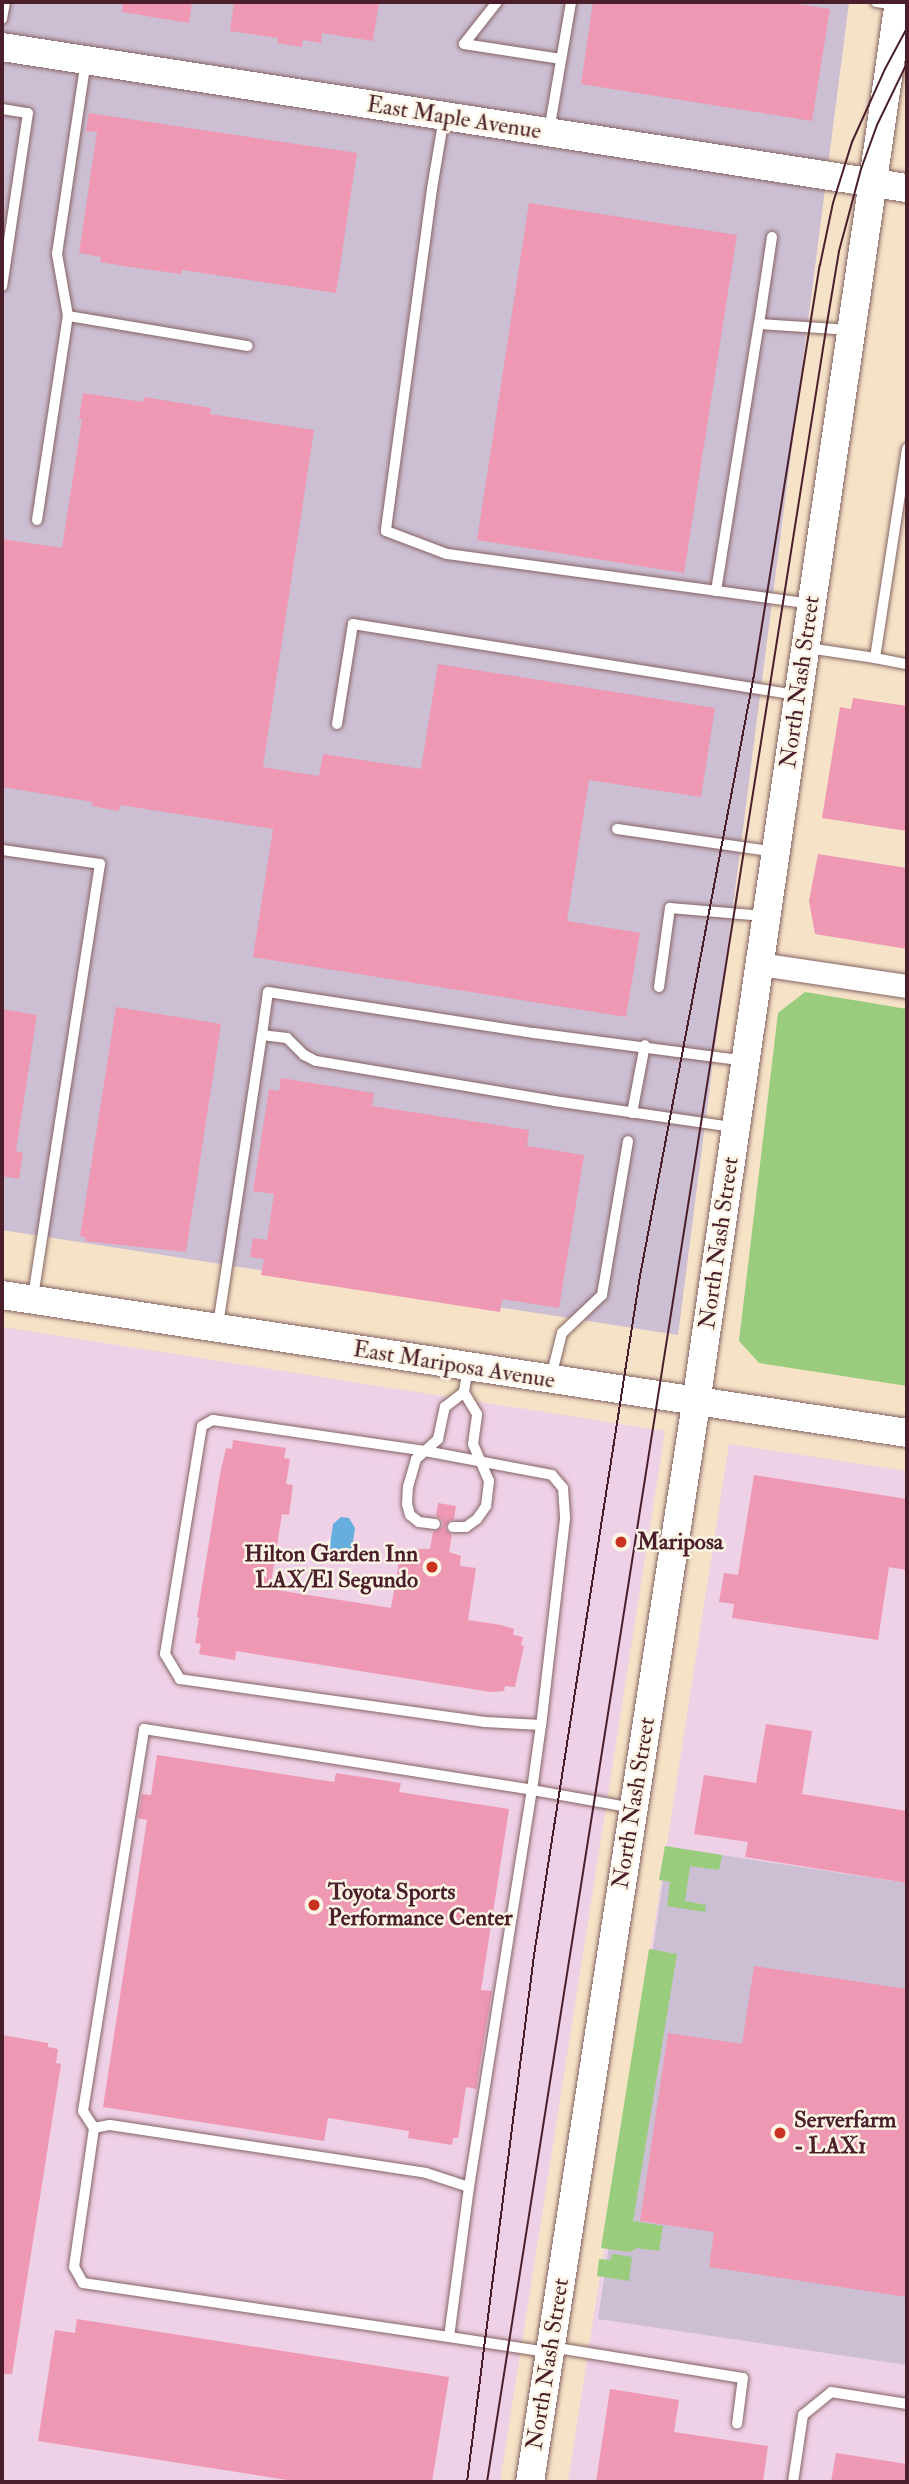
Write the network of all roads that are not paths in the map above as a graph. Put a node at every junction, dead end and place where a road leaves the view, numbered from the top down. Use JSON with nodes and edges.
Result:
{"nodes":[{"id":1,"x":5,"y":2,"type":"edge"},
{"id":2,"x":498,"y":2,"type":"edge"},
{"id":3,"x":570,"y":2,"type":"edge"},
{"id":4,"x":891,"y":3,"type":"edge"},
{"id":5,"x":2,"y":19,"type":"edge"},
{"id":6,"x":2,"y":47,"type":"edge"},
{"id":7,"x":561,"y":58,"type":"junction"},
{"id":8,"x":86,"y":60,"type":"junction"},
{"id":9,"x":2,"y":109,"type":"edge"},
{"id":10,"x":444,"y":117,"type":"junction"},
{"id":11,"x":548,"y":133,"type":"junction"},
{"id":12,"x":872,"y":183,"type":"junction"},
{"id":13,"x":907,"y":188,"type":"edge"},
{"id":14,"x":772,"y":237,"type":"dead end"},
{"id":15,"x":2,"y":286,"type":"edge"},
{"id":16,"x":68,"y":316,"type":"junction"},
{"id":17,"x":759,"y":324,"type":"junction"},
{"id":18,"x":851,"y":330,"type":"junction"},
{"id":19,"x":248,"y":346,"type":"dead end"},
{"id":20,"x":907,"y":448,"type":"edge"},
{"id":21,"x":37,"y":520,"type":"dead end"},
{"id":22,"x":716,"y":591,"type":"junction"},
{"id":23,"x":812,"y":604,"type":"junction"},
{"id":24,"x":805,"y":648,"type":"junction"},
{"id":25,"x":875,"y":658,"type":"junction"},
{"id":26,"x":907,"y":664,"type":"edge"},
{"id":27,"x":799,"y":695,"type":"junction"},
{"id":28,"x":337,"y":723,"type":"dead end"},
{"id":29,"x":617,"y":829,"type":"dead end"},
{"id":30,"x":2,"y":850,"type":"edge"},
{"id":31,"x":776,"y":852,"type":"junction"},
{"id":32,"x":767,"y":916,"type":"junction"},
{"id":33,"x":760,"y":964,"type":"junction"},
{"id":34,"x":907,"y":986,"type":"edge"},
{"id":35,"x":659,"y":987,"type":"dead end"},
{"id":36,"x":262,"y":1035,"type":"junction"},
{"id":37,"x":645,"y":1045,"type":"junction"},
{"id":38,"x":746,"y":1060,"type":"junction"},
{"id":39,"x":632,"y":1113,"type":"junction"},
{"id":40,"x":736,"y":1127,"type":"junction"},
{"id":41,"x":628,"y":1141,"type":"dead end"},
{"id":42,"x":2,"y":1294,"type":"edge"},
{"id":43,"x":33,"y":1299,"type":"junction"},
{"id":44,"x":217,"y":1328,"type":"junction"},
{"id":45,"x":466,"y":1380,"type":"junction"},
{"id":46,"x":550,"y":1380,"type":"junction"},
{"id":47,"x":696,"y":1403,"type":"junction"},
{"id":48,"x":907,"y":1433,"type":"edge"},
{"id":49,"x":425,"y":1451,"type":"junction"},
{"id":50,"x":482,"y":1461,"type":"junction"},
{"id":51,"x":435,"y":1524,"type":"dead end"},
{"id":52,"x":453,"y":1527,"type":"dead end"},
{"id":53,"x":541,"y":1725,"type":"junction"},
{"id":54,"x":532,"y":1790,"type":"junction"},
{"id":55,"x":634,"y":1808,"type":"junction"},
{"id":56,"x":94,"y":2128,"type":"junction"},
{"id":57,"x":470,"y":2187,"type":"junction"},
{"id":58,"x":449,"y":2337,"type":"junction"},
{"id":59,"x":550,"y":2350,"type":"junction"},
{"id":60,"x":907,"y":2404,"type":"edge"},
{"id":61,"x":737,"y":2424,"type":"dead end"},
{"id":62,"x":530,"y":2482,"type":"edge"},
{"id":63,"x":793,"y":2482,"type":"edge"}],
"edges":[{"from":1,"to":5,"type":"lane"},
{"from":2,"to":7,"type":"lane"},
{"from":3,"to":7,"type":"lane"},
{"from":4,"to":12,"type":"street","name":"North Nash Street"},
{"from":6,"to":8,"type":"street","name":"East Maple Avenue"},
{"from":7,"to":11,"type":"lane"},
{"from":8,"to":10,"type":"street","name":"East Maple Avenue"},
{"from":8,"to":16,"type":"lane"},
{"from":9,"to":15,"type":"lane"},
{"from":10,"to":11,"type":"street","name":"East Maple Avenue"},
{"from":10,"to":22,"type":"lane"},
{"from":11,"to":12,"type":"street","name":"East Maple Avenue"},
{"from":12,"to":13,"type":"street","name":"East Maple Avenue"},
{"from":12,"to":18,"type":"street","name":"North Nash Street"},
{"from":14,"to":17,"type":"lane"},
{"from":16,"to":19,"type":"lane"},
{"from":16,"to":21,"type":"lane"},
{"from":17,"to":18,"type":"lane"},
{"from":17,"to":22,"type":"lane"},
{"from":18,"to":23,"type":"street","name":"North Nash Street"},
{"from":20,"to":25,"type":"lane"},
{"from":22,"to":23,"type":"lane"},
{"from":23,"to":24,"type":"street","name":"North Nash Street"},
{"from":24,"to":25,"type":"lane"},
{"from":24,"to":27,"type":"street","name":"North Nash Street"},
{"from":25,"to":26,"type":"lane"},
{"from":27,"to":28,"type":"lane"},
{"from":27,"to":31,"type":"street","name":"North Nash Street"},
{"from":29,"to":31,"type":"lane"},
{"from":30,"to":43,"type":"lane"},
{"from":31,"to":32,"type":"street","name":"North Nash Street"},
{"from":32,"to":33,"type":"street","name":"North Nash Street"},
{"from":32,"to":35,"type":"lane"},
{"from":33,"to":34,"type":"street"},
{"from":33,"to":38,"type":"street","name":"North Nash Street"},
{"from":36,"to":37,"type":"lane"},
{"from":36,"to":39,"type":"lane"},
{"from":36,"to":44,"type":"lane"},
{"from":37,"to":38,"type":"lane"},
{"from":37,"to":39,"type":"lane"},
{"from":38,"to":40,"type":"street","name":"North Nash Street"},
{"from":39,"to":40,"type":"lane"},
{"from":40,"to":47,"type":"street","name":"North Nash Street"},
{"from":41,"to":46,"type":"lane"},
{"from":42,"to":43,"type":"street","name":"East Mariposa Avenue"},
{"from":43,"to":44,"type":"street","name":"East Mariposa Avenue"},
{"from":44,"to":45,"type":"street","name":"East Mariposa Avenue"},
{"from":45,"to":46,"type":"street","name":"East Mariposa Avenue"},
{"from":45,"to":49,"type":"lane"},
{"from":45,"to":50,"type":"lane"},
{"from":46,"to":47,"type":"street","name":"East Mariposa Avenue"},
{"from":47,"to":48,"type":"street","name":"East Mariposa Avenue"},
{"from":47,"to":55,"type":"street","name":"North Nash Street"},
{"from":49,"to":50,"type":"lane"},
{"from":49,"to":51,"type":"lane"},
{"from":49,"to":53,"type":"lane"},
{"from":50,"to":52,"type":"lane"},
{"from":50,"to":53,"type":"lane"},
{"from":53,"to":54,"type":"lane"},
{"from":54,"to":55,"type":"lane"},
{"from":54,"to":56,"type":"lane"},
{"from":54,"to":57,"type":"lane"},
{"from":55,"to":59,"type":"street","name":"North Nash Street"},
{"from":56,"to":57,"type":"lane"},
{"from":56,"to":58,"type":"lane"},
{"from":57,"to":58,"type":"lane"},
{"from":58,"to":59,"type":"lane"},
{"from":59,"to":61,"type":"lane"},
{"from":59,"to":62,"type":"street","name":"North Nash Street"},
{"from":60,"to":63,"type":"lane"}]}
